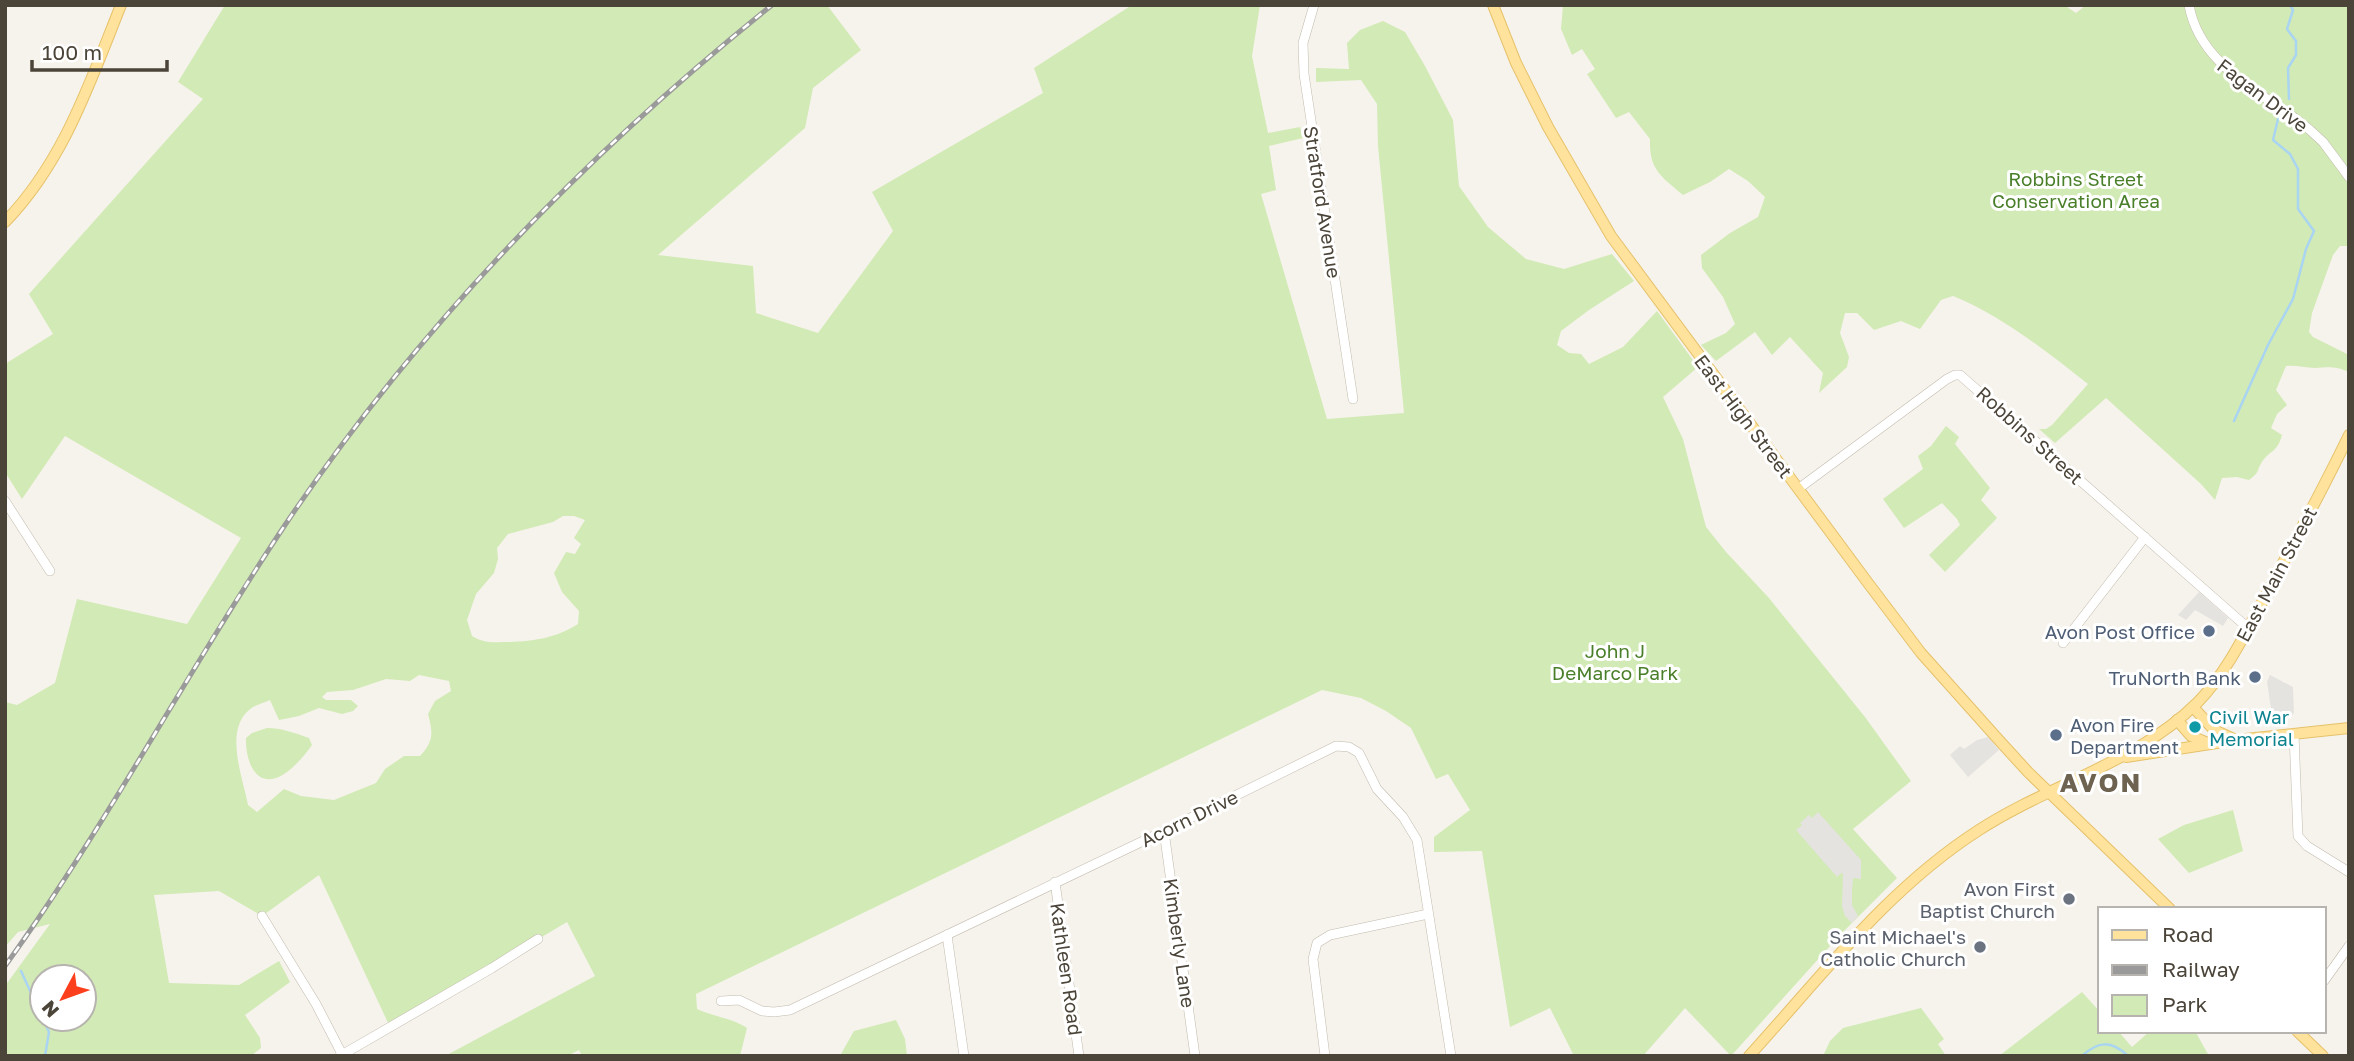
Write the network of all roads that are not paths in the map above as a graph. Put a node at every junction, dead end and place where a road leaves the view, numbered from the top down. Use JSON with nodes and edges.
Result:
{"nodes":[{"id":1,"x":121,"y":5,"type":"edge"},
{"id":2,"x":1314,"y":5,"type":"edge"},
{"id":3,"x":1493,"y":5,"type":"edge"},
{"id":4,"x":2189,"y":5,"type":"edge"},
{"id":5,"x":2349,"y":177,"type":"edge"},
{"id":6,"x":5,"y":222,"type":"edge"},
{"id":7,"x":1353,"y":399,"type":"dead end"},
{"id":8,"x":2349,"y":435,"type":"edge"},
{"id":9,"x":2345,"y":451,"type":"edge"},
{"id":10,"x":1798,"y":489,"type":"junction"},
{"id":11,"x":5,"y":501,"type":"edge"},
{"id":12,"x":2145,"y":537,"type":"junction"},
{"id":13,"x":50,"y":571,"type":"dead end"},
{"id":14,"x":2248,"y":628,"type":"junction"},
{"id":15,"x":2063,"y":643,"type":"dead end"},
{"id":16,"x":2193,"y":706,"type":"junction"},
{"id":17,"x":2177,"y":720,"type":"junction"},
{"id":18,"x":2349,"y":728,"type":"edge"},
{"id":19,"x":2294,"y":734,"type":"junction"},
{"id":20,"x":2236,"y":740,"type":"junction"},
{"id":21,"x":2210,"y":743,"type":"junction"},
{"id":22,"x":2116,"y":759,"type":"junction"},
{"id":23,"x":2049,"y":791,"type":"junction"},
{"id":24,"x":1164,"y":831,"type":"junction"},
{"id":25,"x":2349,"y":872,"type":"edge"},
{"id":26,"x":1055,"y":882,"type":"junction"},
{"id":27,"x":2168,"y":907,"type":"edge"},
{"id":28,"x":1428,"y":914,"type":"junction"},
{"id":29,"x":262,"y":916,"type":"dead end"},
{"id":30,"x":947,"y":935,"type":"junction"},
{"id":31,"x":538,"y":939,"type":"dead end"},
{"id":32,"x":2349,"y":946,"type":"edge"},
{"id":33,"x":2326,"y":978,"type":"edge"},
{"id":34,"x":721,"y":1001,"type":"dead end"},
{"id":35,"x":2299,"y":1033,"type":"edge"},
{"id":36,"x":342,"y":1055,"type":"edge"},
{"id":37,"x":964,"y":1056,"type":"edge"},
{"id":38,"x":1079,"y":1056,"type":"edge"},
{"id":39,"x":1195,"y":1056,"type":"edge"},
{"id":40,"x":1325,"y":1056,"type":"edge"},
{"id":41,"x":1451,"y":1056,"type":"edge"},
{"id":42,"x":1749,"y":1056,"type":"edge"},
{"id":43,"x":2323,"y":1056,"type":"edge"}],
"edges":[{"from":1,"to":6,"type":"main road"},
{"from":2,"to":7,"type":"street","name":"Stratford Avenue"},
{"from":3,"to":10,"type":"main road","name":"East High Street"},
{"from":4,"to":5,"type":"street","name":"Fagan Drive"},
{"from":8,"to":9,"type":"main road","name":"East Main Street"},
{"from":9,"to":14,"type":"main road","name":"East Main Street"},
{"from":10,"to":12,"type":"street","name":"Robbins Street"},
{"from":10,"to":23,"type":"main road","name":"East High Street"},
{"from":11,"to":13,"type":"street"},
{"from":12,"to":14,"type":"street","name":"Robbins Street"},
{"from":12,"to":15,"type":"street"},
{"from":14,"to":16,"type":"main road","name":"East Main Street"},
{"from":16,"to":17,"type":"main road","name":"East Main Street"},
{"from":16,"to":20,"type":"main road"},
{"from":17,"to":21,"type":"main road"},
{"from":17,"to":22,"type":"main road","name":"East Main Street"},
{"from":18,"to":19,"type":"main road"},
{"from":19,"to":20,"type":"main road"},
{"from":19,"to":25,"type":"street"},
{"from":20,"to":21,"type":"main road"},
{"from":21,"to":22,"type":"main road"},
{"from":22,"to":23,"type":"main road"},
{"from":23,"to":27,"type":"main road","name":"East High Street"},
{"from":23,"to":42,"type":"main road"},
{"from":24,"to":26,"type":"street","name":"Acorn Drive"},
{"from":24,"to":28,"type":"street","name":"Acorn Drive"},
{"from":24,"to":39,"type":"street","name":"Kimberly Lane"},
{"from":26,"to":30,"type":"street","name":"Acorn Drive"},
{"from":26,"to":38,"type":"street","name":"Kathleen Road"},
{"from":28,"to":40,"type":"street"},
{"from":28,"to":41,"type":"street","name":"Acorn Drive"},
{"from":29,"to":36,"type":"street"},
{"from":30,"to":34,"type":"street","name":"Acorn Drive"},
{"from":30,"to":37,"type":"street"},
{"from":31,"to":36,"type":"street"},
{"from":32,"to":33,"type":"street"},
{"from":35,"to":43,"type":"main road"}]}
